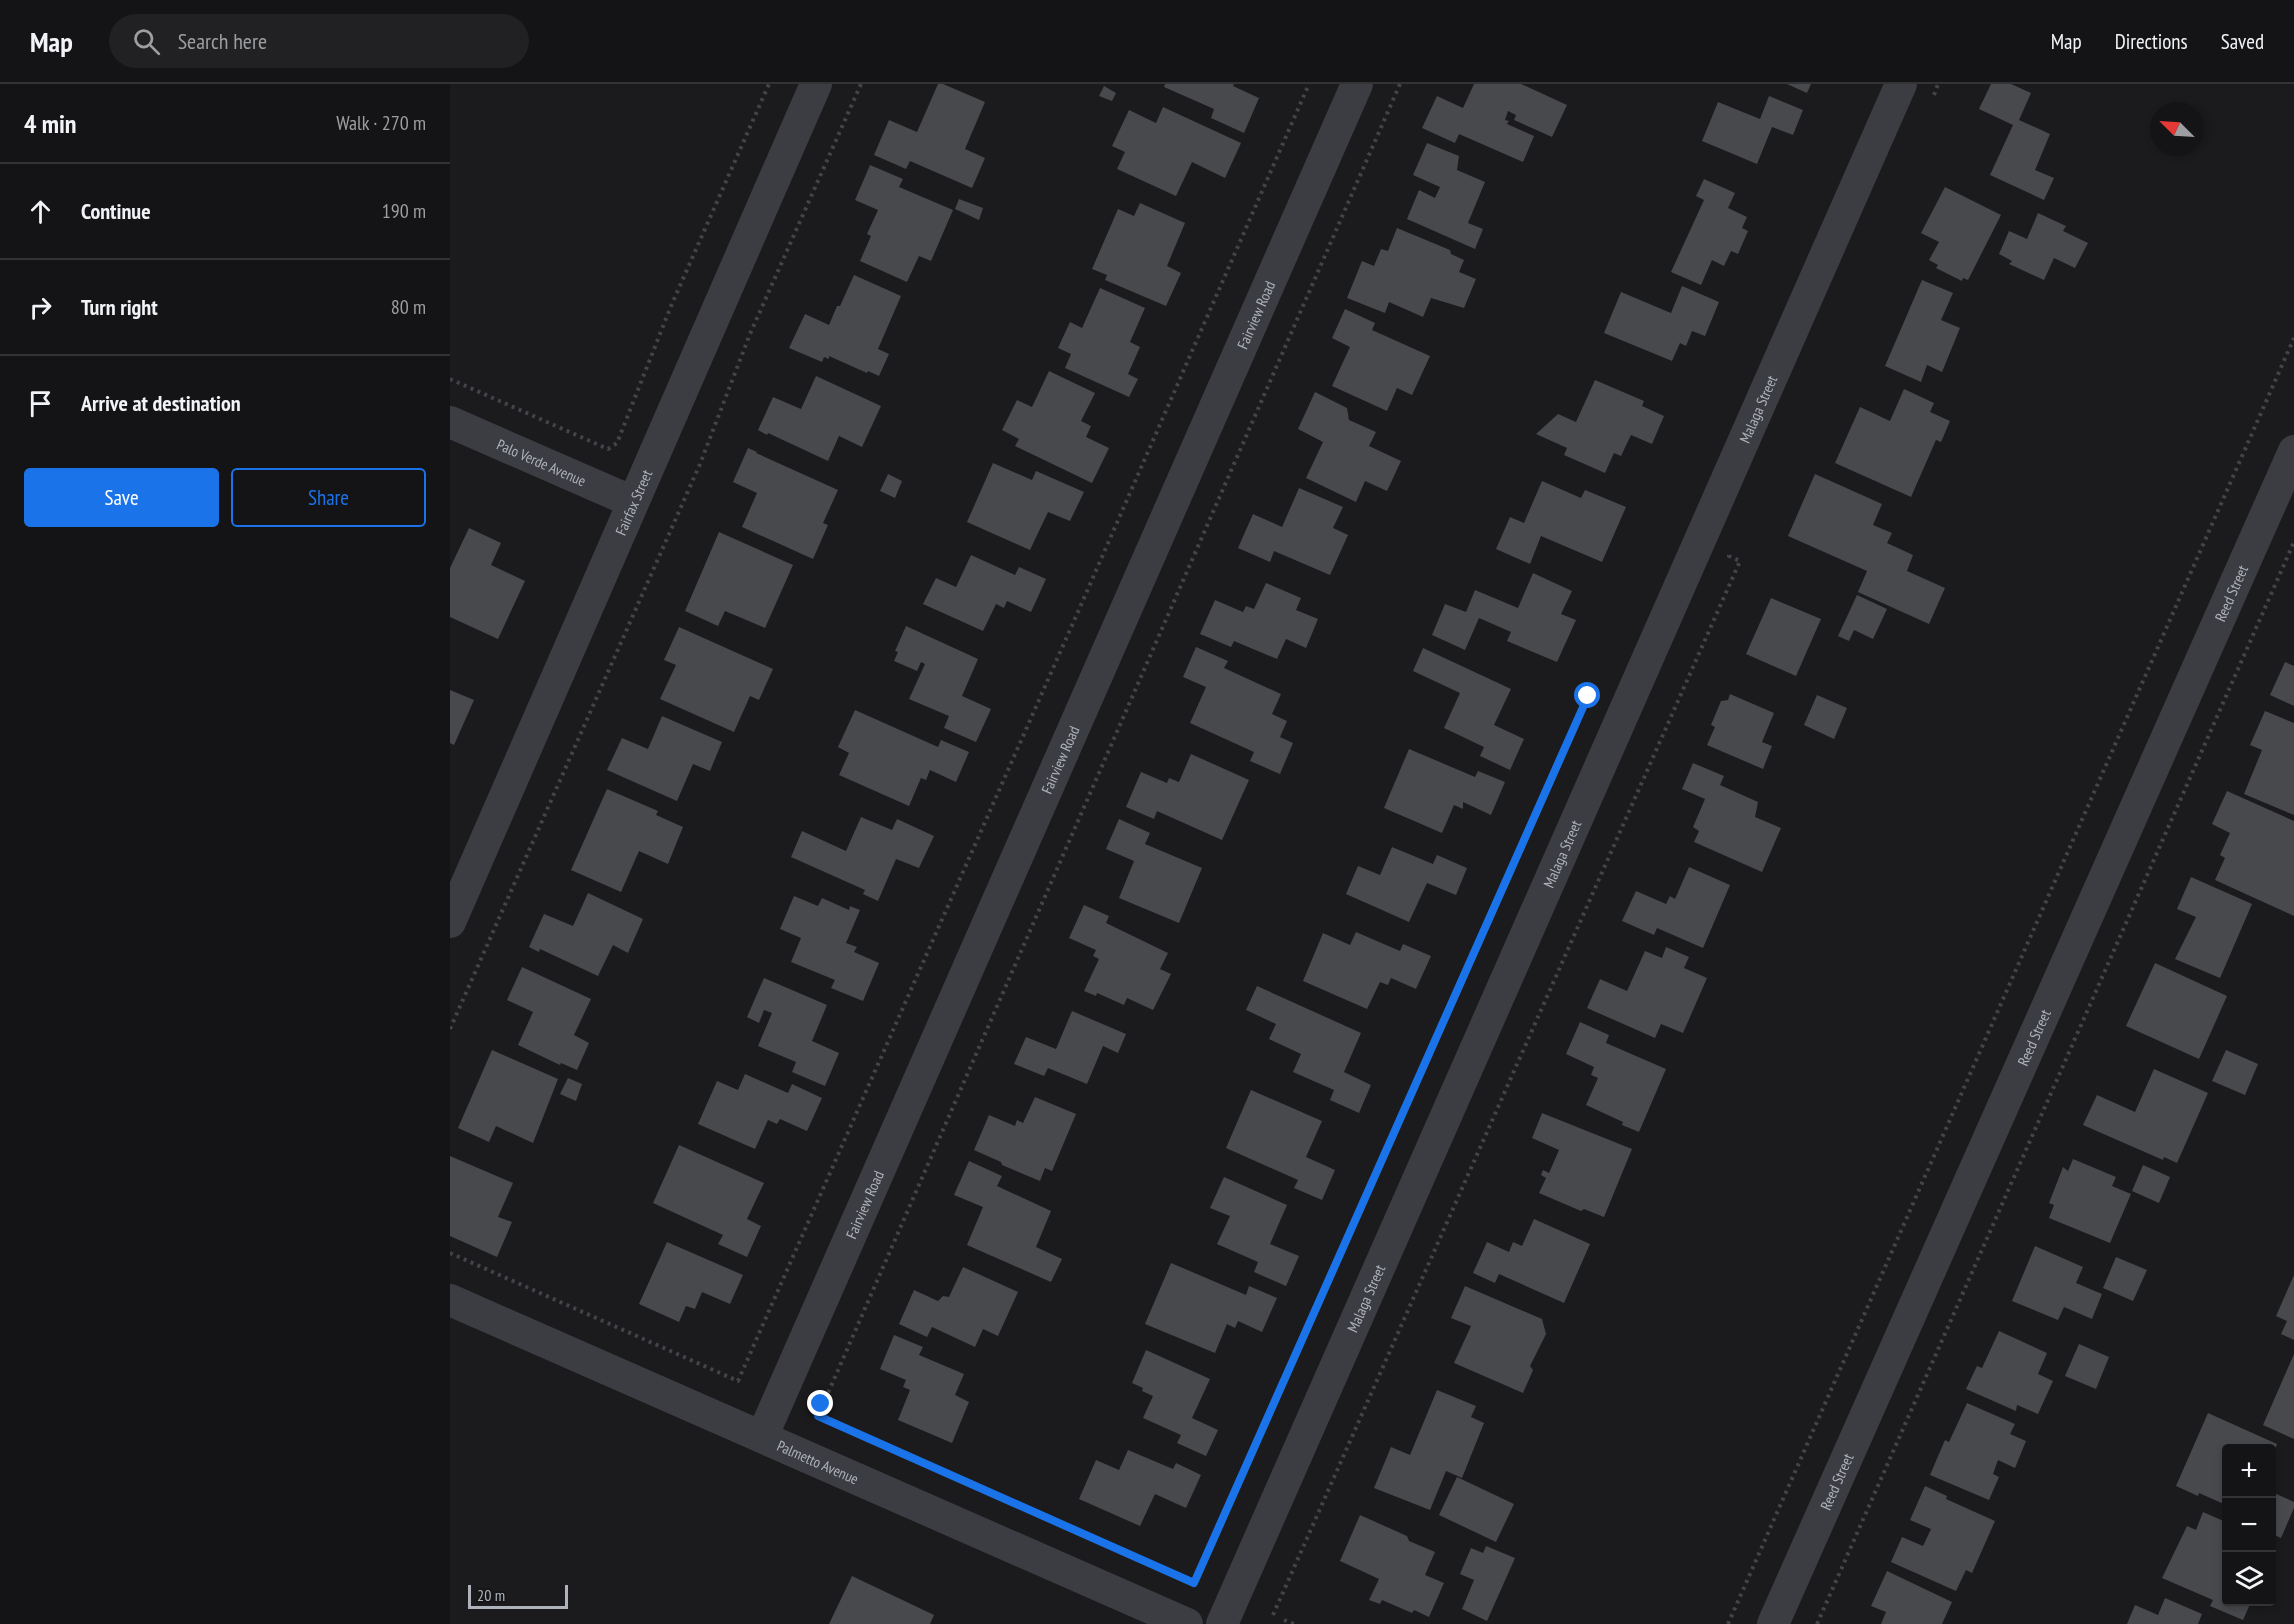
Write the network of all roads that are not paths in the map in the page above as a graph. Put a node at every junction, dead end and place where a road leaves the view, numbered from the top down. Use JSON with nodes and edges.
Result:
{"nodes":[{"id":1,"x":816,"y":84,"type":"edge"},
{"id":2,"x":1357,"y":84,"type":"edge"},
{"id":3,"x":1901,"y":84,"type":"edge"},
{"id":4,"x":450,"y":422,"type":"edge"},
{"id":5,"x":2294,"y":451,"type":"edge"},
{"id":6,"x":633,"y":502,"type":"junction"},
{"id":7,"x":461,"y":864,"type":"edge"},
{"id":8,"x":450,"y":922,"type":"edge"},
{"id":9,"x":450,"y":1300,"type":"edge"},
{"id":10,"x":762,"y":1437,"type":"junction"},
{"id":11,"x":1187,"y":1624,"type":"edge"},
{"id":12,"x":1222,"y":1624,"type":"edge"},
{"id":13,"x":1773,"y":1624,"type":"edge"}],
"edges":[{"from":1,"to":6,"type":"street","name":"Fairfax Street"},
{"from":2,"to":10,"type":"street","name":"Fairview Road"},
{"from":3,"to":12,"type":"street","name":"Malaga Street"},
{"from":4,"to":6,"type":"street","name":"Palo Verde Avenue"},
{"from":5,"to":13,"type":"street","name":"Reed Street"},
{"from":6,"to":7,"type":"street","name":"Fairfax Street"},
{"from":7,"to":8,"type":"street","name":"Fairfax Street"},
{"from":9,"to":10,"type":"street","name":"Palmetto Avenue"},
{"from":10,"to":11,"type":"street","name":"Palmetto Avenue"}]}
